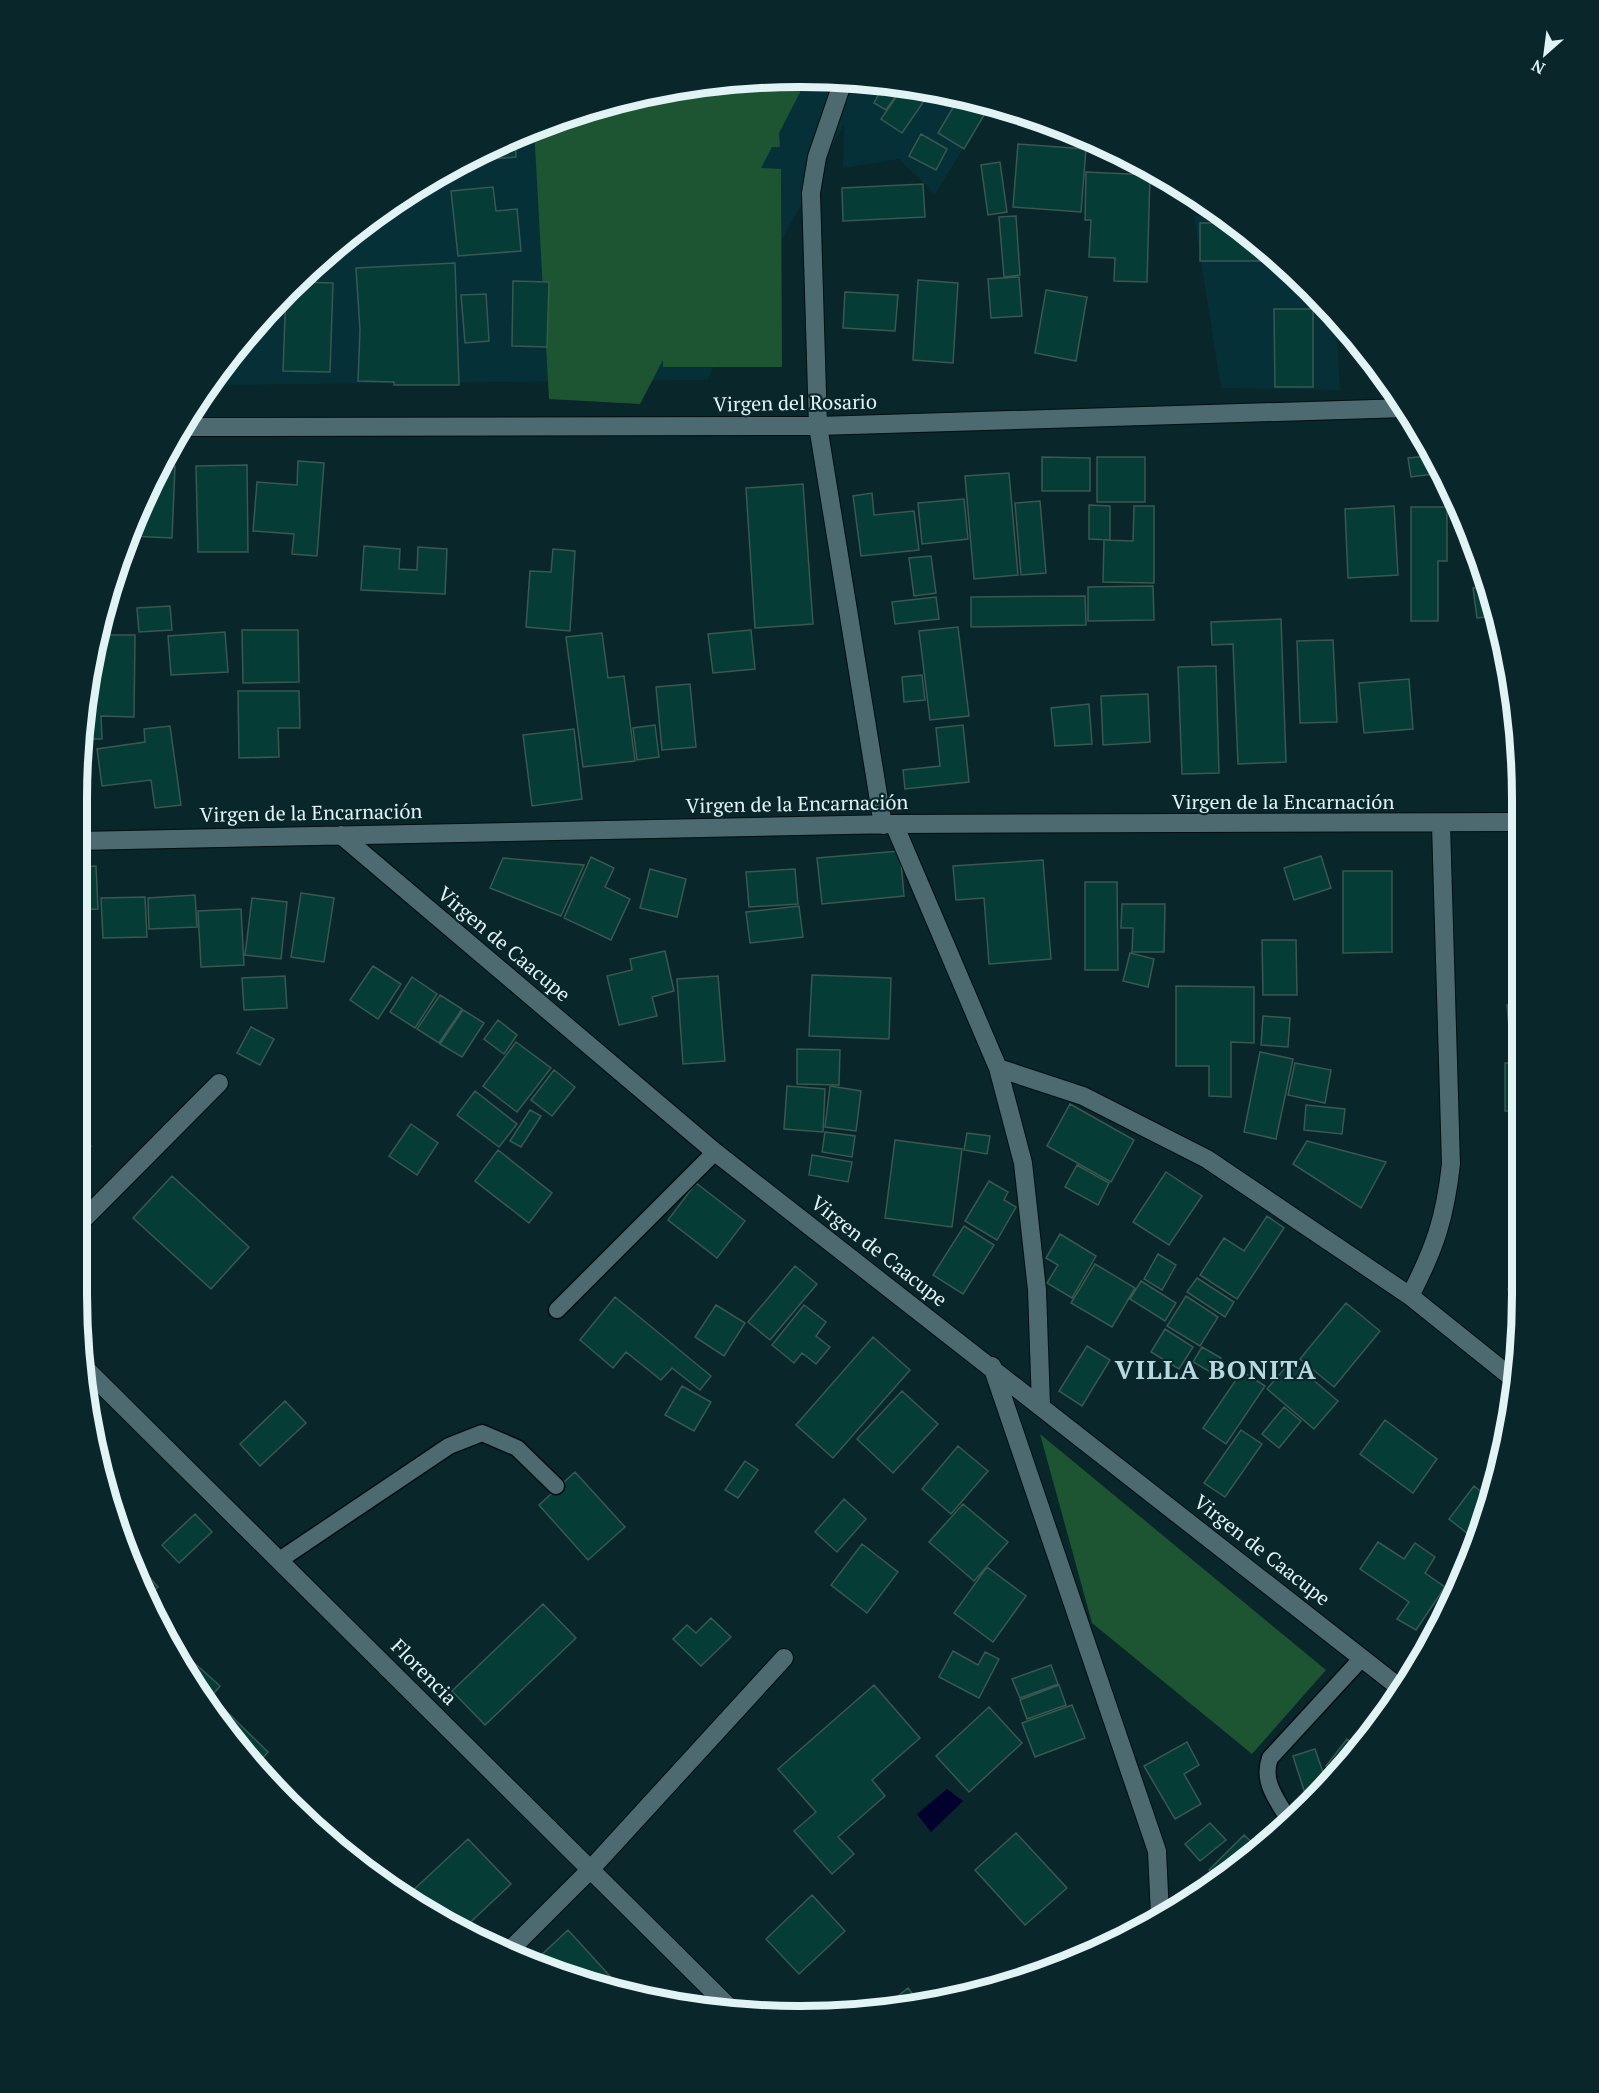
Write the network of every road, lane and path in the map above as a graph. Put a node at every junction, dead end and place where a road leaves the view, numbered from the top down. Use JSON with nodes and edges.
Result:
{"nodes":[{"id":1,"x":840,"y":89,"type":"edge"},
{"id":2,"x":1395,"y":408,"type":"edge"},
{"id":3,"x":818,"y":426,"type":"junction"},
{"id":4,"x":192,"y":427,"type":"edge"},
{"id":5,"x":1512,"y":822,"type":"edge"},
{"id":6,"x":889,"y":824,"type":"junction"},
{"id":7,"x":1441,"y":824,"type":"junction"},
{"id":8,"x":341,"y":835,"type":"junction"},
{"id":9,"x":87,"y":841,"type":"edge"},
{"id":10,"x":998,"y":1068,"type":"junction"},
{"id":11,"x":219,"y":1083,"type":"dead end"},
{"id":12,"x":715,"y":1152,"type":"junction"},
{"id":13,"x":87,"y":1216,"type":"edge"},
{"id":14,"x":1410,"y":1296,"type":"junction"},
{"id":15,"x":557,"y":1310,"type":"dead end"},
{"id":16,"x":992,"y":1366,"type":"junction"},
{"id":17,"x":1507,"y":1374,"type":"edge"},
{"id":18,"x":92,"y":1375,"type":"edge"},
{"id":19,"x":1041,"y":1405,"type":"junction"},
{"id":20,"x":555,"y":1486,"type":"dead end"},
{"id":21,"x":281,"y":1559,"type":"junction"},
{"id":22,"x":784,"y":1658,"type":"dead end"},
{"id":23,"x":1362,"y":1658,"type":"junction"},
{"id":24,"x":1395,"y":1684,"type":"edge"},
{"id":25,"x":1285,"y":1814,"type":"edge"},
{"id":26,"x":589,"y":1871,"type":"junction"},
{"id":27,"x":1160,"y":1909,"type":"edge"},
{"id":28,"x":514,"y":1946,"type":"edge"},
{"id":29,"x":723,"y":2001,"type":"edge"}],
"edges":[{"from":1,"to":3,"type":"street"},
{"from":2,"to":3,"type":"street","name":"Virgen del Rosario"},
{"from":3,"to":4,"type":"street","name":"Virgen del Rosario"},
{"from":3,"to":6,"type":"street"},
{"from":5,"to":7,"type":"street","name":"Virgen de la Encarnación"},
{"from":6,"to":7,"type":"street","name":"Virgen de la Encarnación"},
{"from":6,"to":8,"type":"street","name":"Virgen de la Encarnación"},
{"from":6,"to":10,"type":"street"},
{"from":7,"to":14,"type":"street"},
{"from":8,"to":9,"type":"street","name":"Virgen de la Encarnación"},
{"from":8,"to":12,"type":"street","name":"Virgen de Caacupe"},
{"from":10,"to":14,"type":"street"},
{"from":10,"to":19,"type":"street"},
{"from":11,"to":13,"type":"street"},
{"from":12,"to":15,"type":"lane"},
{"from":12,"to":16,"type":"street","name":"Virgen de Caacupe"},
{"from":14,"to":17,"type":"street"},
{"from":16,"to":19,"type":"street","name":"Virgen de Caacupe"},
{"from":16,"to":27,"type":"street"},
{"from":18,"to":21,"type":"street","name":"Florencia"},
{"from":19,"to":23,"type":"street","name":"Virgen de Caacupe"},
{"from":20,"to":21,"type":"lane"},
{"from":21,"to":26,"type":"street","name":"Florencia"},
{"from":22,"to":26,"type":"street"},
{"from":23,"to":24,"type":"street","name":"Virgen de Caacupe"},
{"from":23,"to":25,"type":"lane"},
{"from":26,"to":28,"type":"street"},
{"from":26,"to":29,"type":"street","name":"Florencia"}]}
